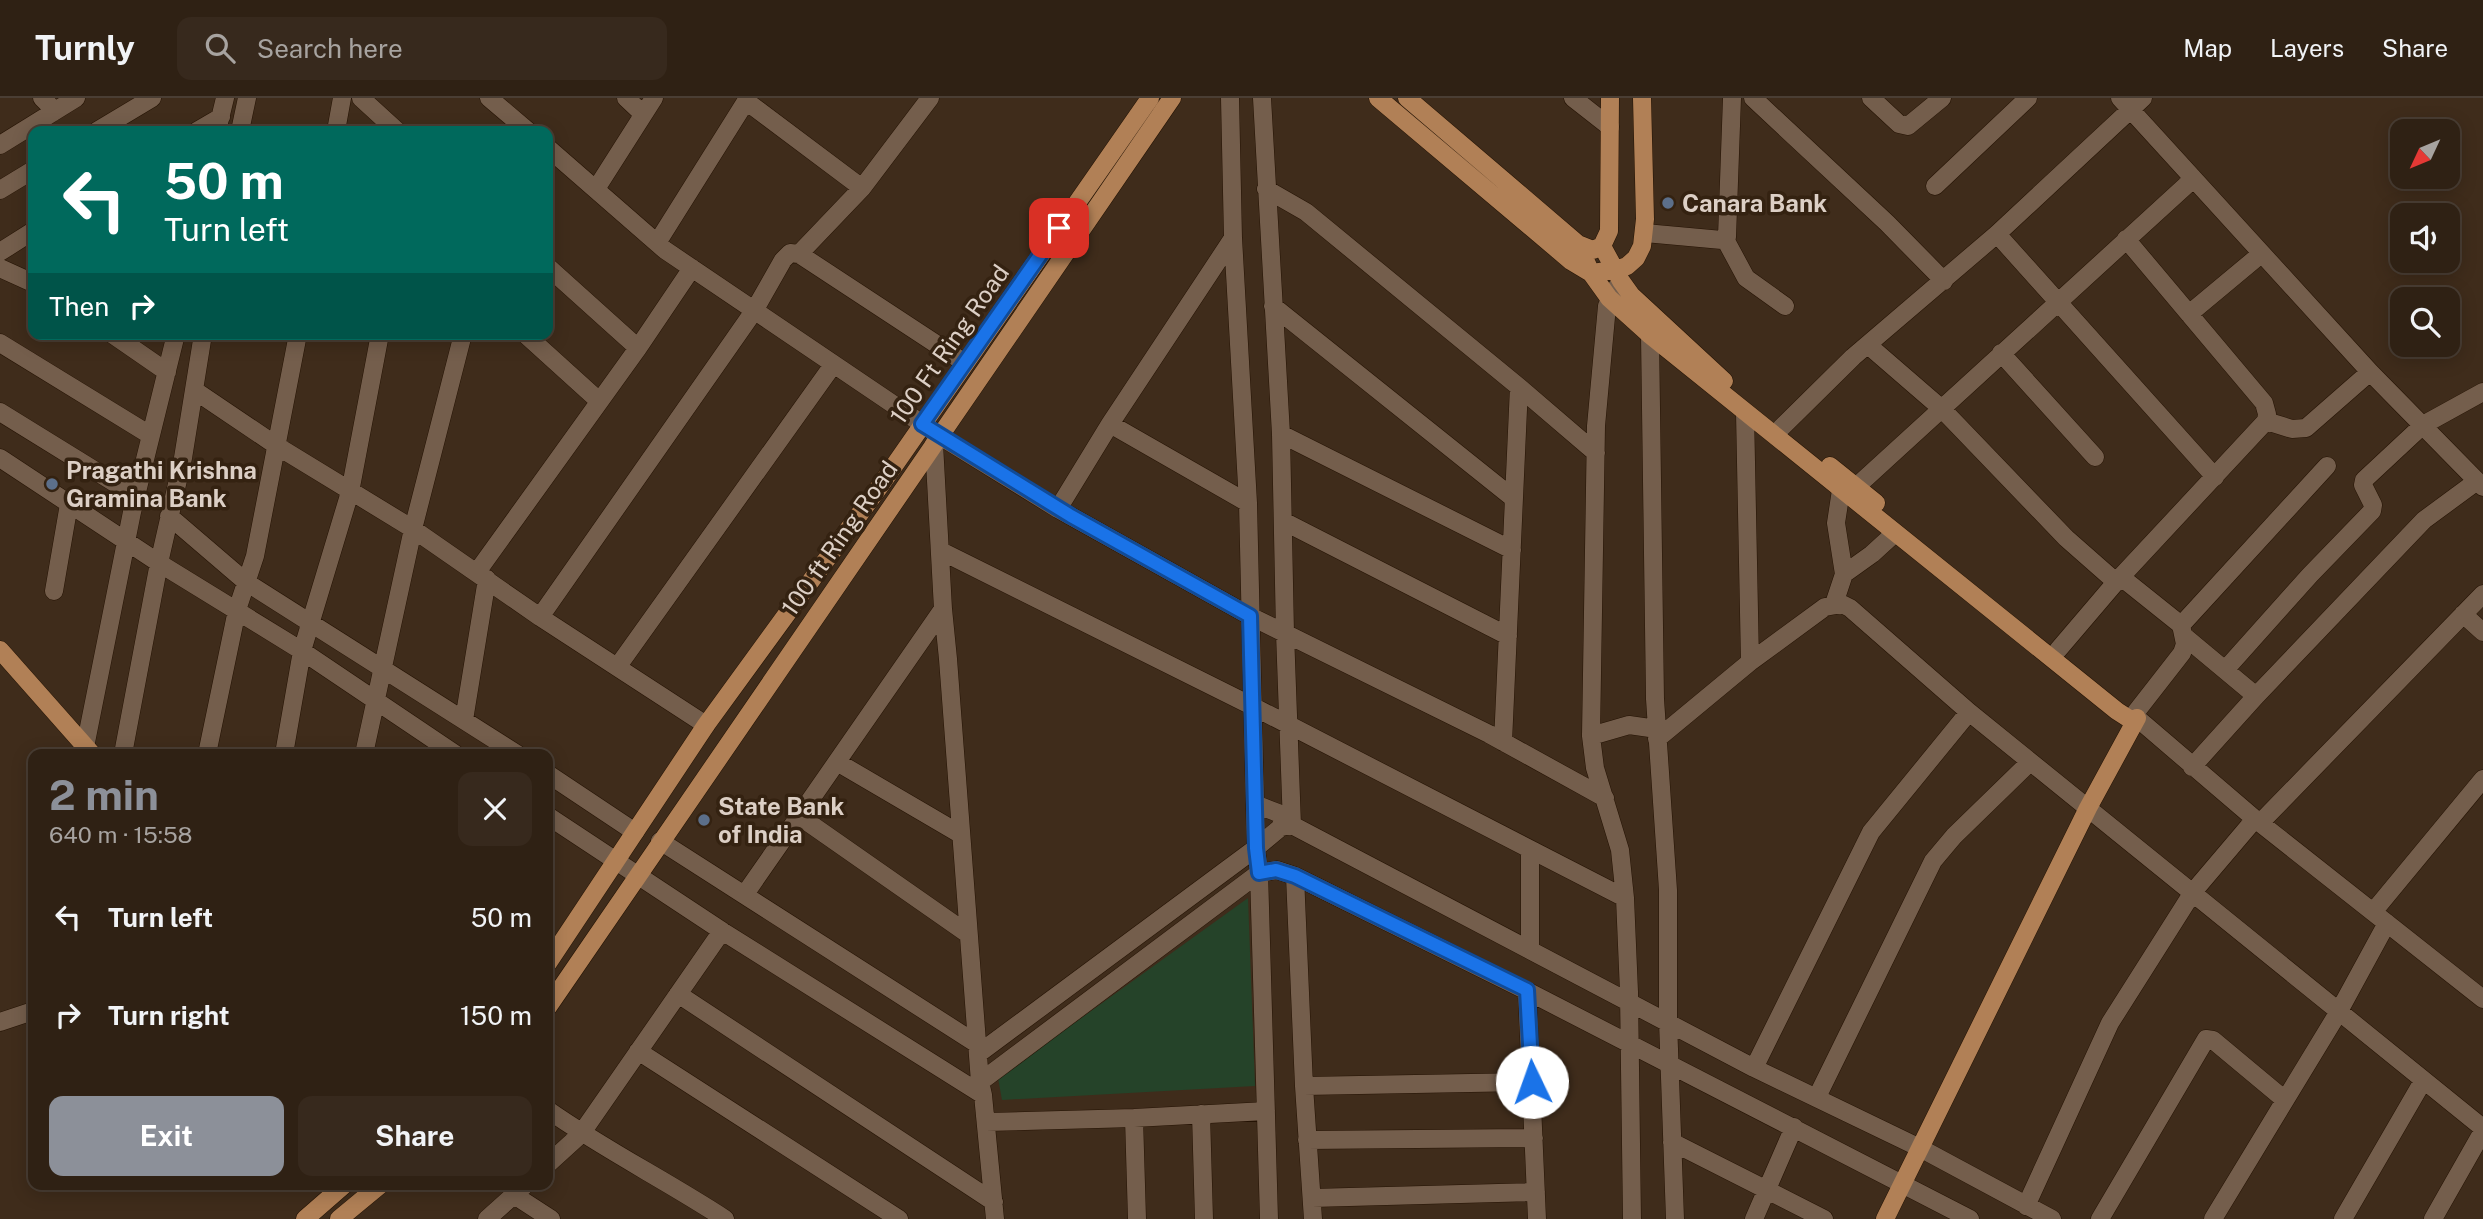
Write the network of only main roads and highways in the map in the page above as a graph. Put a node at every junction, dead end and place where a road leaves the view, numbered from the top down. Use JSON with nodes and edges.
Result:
{"nodes":[{"id":1,"x":1150,"y":98,"type":"edge"},
{"id":2,"x":1172,"y":98,"type":"edge"},
{"id":3,"x":1378,"y":98,"type":"edge"},
{"id":4,"x":1407,"y":98,"type":"edge"},
{"id":5,"x":1611,"y":98,"type":"edge"},
{"id":6,"x":1642,"y":98,"type":"edge"},
{"id":7,"x":1578,"y":244,"type":"junction"},
{"id":8,"x":1602,"y":246,"type":"junction"},
{"id":9,"x":1591,"y":273,"type":"junction"},
{"id":10,"x":1618,"y":276,"type":"junction"},
{"id":11,"x":1849,"y":489,"type":"junction"},
{"id":12,"x":0,"y":650,"type":"edge"},
{"id":13,"x":2136,"y":715,"type":"junction"},
{"id":14,"x":87,"y":749,"type":"edge"},
{"id":15,"x":553,"y":955,"type":"edge"},
{"id":16,"x":553,"y":1000,"type":"edge"},
{"id":17,"x":338,"y":1190,"type":"edge"},
{"id":18,"x":374,"y":1190,"type":"edge"},
{"id":19,"x":305,"y":1219,"type":"edge"},
{"id":20,"x":339,"y":1219,"type":"edge"},
{"id":21,"x":1885,"y":1219,"type":"edge"}],
"edges":[{"from":1,"to":15,"type":"main road","name":"100 Ft Ring Road"},
{"from":2,"to":16,"type":"main road","name":"100 ft Ring Road"},
{"from":3,"to":9,"type":"main road"},
{"from":4,"to":7,"type":"main road"},
{"from":5,"to":8,"type":"main road"},
{"from":6,"to":10,"type":"main road"},
{"from":7,"to":8,"type":"main road"},
{"from":7,"to":9,"type":"main road"},
{"from":8,"to":10,"type":"main road"},
{"from":9,"to":10,"type":"main road"},
{"from":9,"to":11,"type":"main road"},
{"from":10,"to":11,"type":"main road"},
{"from":11,"to":13,"type":"main road"},
{"from":11,"to":13,"type":"main road"},
{"from":12,"to":14,"type":"main road"},
{"from":13,"to":21,"type":"main road"},
{"from":17,"to":19,"type":"main road"},
{"from":18,"to":20,"type":"main road"}]}
